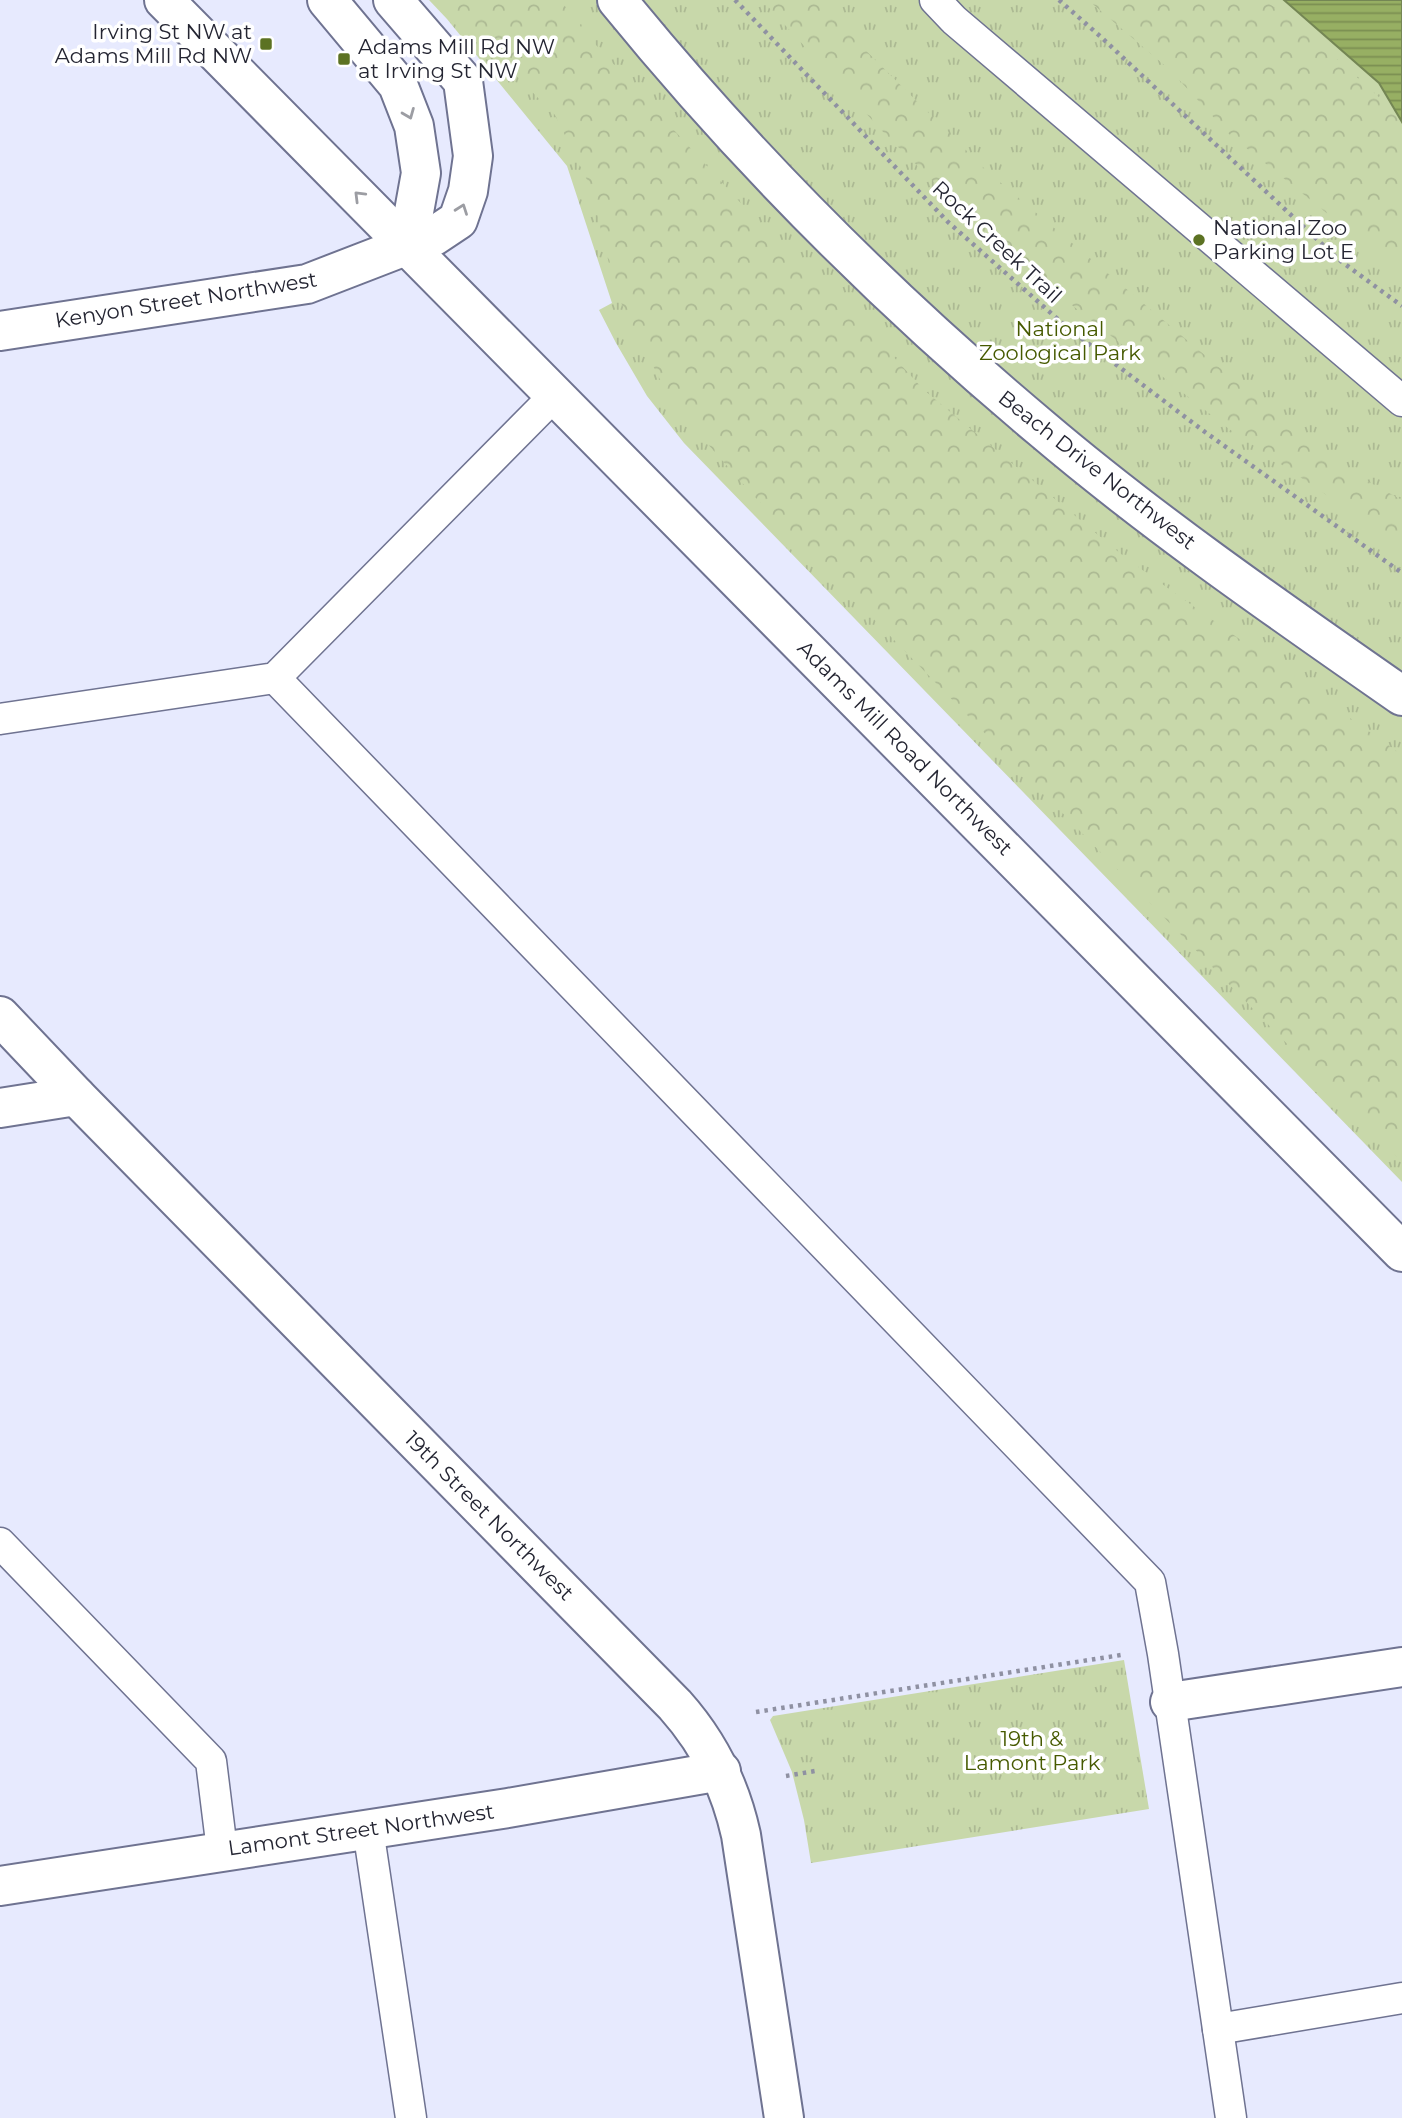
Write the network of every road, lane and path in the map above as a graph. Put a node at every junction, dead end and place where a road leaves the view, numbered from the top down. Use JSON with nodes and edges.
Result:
{"nodes":[{"id":1,"x":164,"y":0,"type":"edge"},
{"id":2,"x":327,"y":0,"type":"edge"},
{"id":3,"x":393,"y":0,"type":"edge"},
{"id":4,"x":617,"y":0,"type":"edge"},
{"id":5,"x":736,"y":0,"type":"edge"},
{"id":6,"x":935,"y":0,"type":"edge"},
{"id":7,"x":1059,"y":0,"type":"edge"},
{"id":8,"x":408,"y":245,"type":"junction"},
{"id":9,"x":1402,"y":306,"type":"edge"},
{"id":10,"x":0,"y":331,"type":"edge"},
{"id":11,"x":555,"y":394,"type":"junction"},
{"id":12,"x":1402,"y":401,"type":"edge"},
{"id":13,"x":1402,"y":573,"type":"edge"},
{"id":14,"x":275,"y":678,"type":"junction"},
{"id":15,"x":1402,"y":696,"type":"edge"},
{"id":16,"x":0,"y":719,"type":"edge"},
{"id":17,"x":0,"y":1016,"type":"edge"},
{"id":18,"x":76,"y":1096,"type":"junction"},
{"id":19,"x":0,"y":1108,"type":"edge"},
{"id":20,"x":1402,"y":1252,"type":"edge"},
{"id":21,"x":0,"y":1544,"type":"edge"},
{"id":22,"x":1126,"y":1654,"type":"dead end"},
{"id":23,"x":1402,"y":1667,"type":"edge"},
{"id":24,"x":1170,"y":1702,"type":"junction"},
{"id":25,"x":756,"y":1712,"type":"dead end"},
{"id":26,"x":721,"y":1771,"type":"junction"},
{"id":27,"x":815,"y":1771,"type":"dead end"},
{"id":28,"x":786,"y":1776,"type":"dead end"},
{"id":29,"x":368,"y":1829,"type":"junction"},
{"id":30,"x":222,"y":1850,"type":"junction"},
{"id":31,"x":0,"y":1886,"type":"edge"},
{"id":32,"x":1402,"y":1998,"type":"edge"},
{"id":33,"x":1218,"y":2029,"type":"junction"},
{"id":34,"x":411,"y":2118,"type":"edge"},
{"id":35,"x":785,"y":2118,"type":"edge"},
{"id":36,"x":1231,"y":2118,"type":"edge"}],
"edges":[{"from":8,"to":1,"type":"street","name":"Adams Mill Road Northwest","one_way":true},
{"from":2,"to":8,"type":"street","one_way":true},
{"from":8,"to":3,"type":"street","one_way":true},
{"from":4,"to":15,"type":"street","name":"Beach Drive Northwest"},
{"from":5,"to":13,"type":"path","name":"Rock Creek Trail"},
{"from":6,"to":12,"type":"lane"},
{"from":7,"to":9,"type":"path"},
{"from":8,"to":10,"type":"street","name":"Kenyon Street Northwest"},
{"from":8,"to":11,"type":"street","name":"Adams Mill Road Northwest"},
{"from":11,"to":14,"type":"lane"},
{"from":11,"to":20,"type":"street","name":"Adams Mill Road Northwest"},
{"from":14,"to":16,"type":"lane"},
{"from":14,"to":24,"type":"lane"},
{"from":17,"to":18,"type":"street","name":"19th Street Northwest"},
{"from":18,"to":19,"type":"street"},
{"from":18,"to":26,"type":"street","name":"19th Street Northwest"},
{"from":21,"to":30,"type":"lane"},
{"from":22,"to":25,"type":"path"},
{"from":23,"to":24,"type":"street"},
{"from":24,"to":33,"type":"lane"},
{"from":26,"to":29,"type":"street","name":"Lamont Street Northwest"},
{"from":26,"to":35,"type":"street","name":"19th Street Northwest"},
{"from":27,"to":28,"type":"path"},
{"from":29,"to":30,"type":"street","name":"Lamont Street Northwest"},
{"from":29,"to":34,"type":"lane"},
{"from":30,"to":31,"type":"street","name":"Lamont Street Northwest"},
{"from":32,"to":33,"type":"lane"},
{"from":33,"to":36,"type":"lane"}]}
